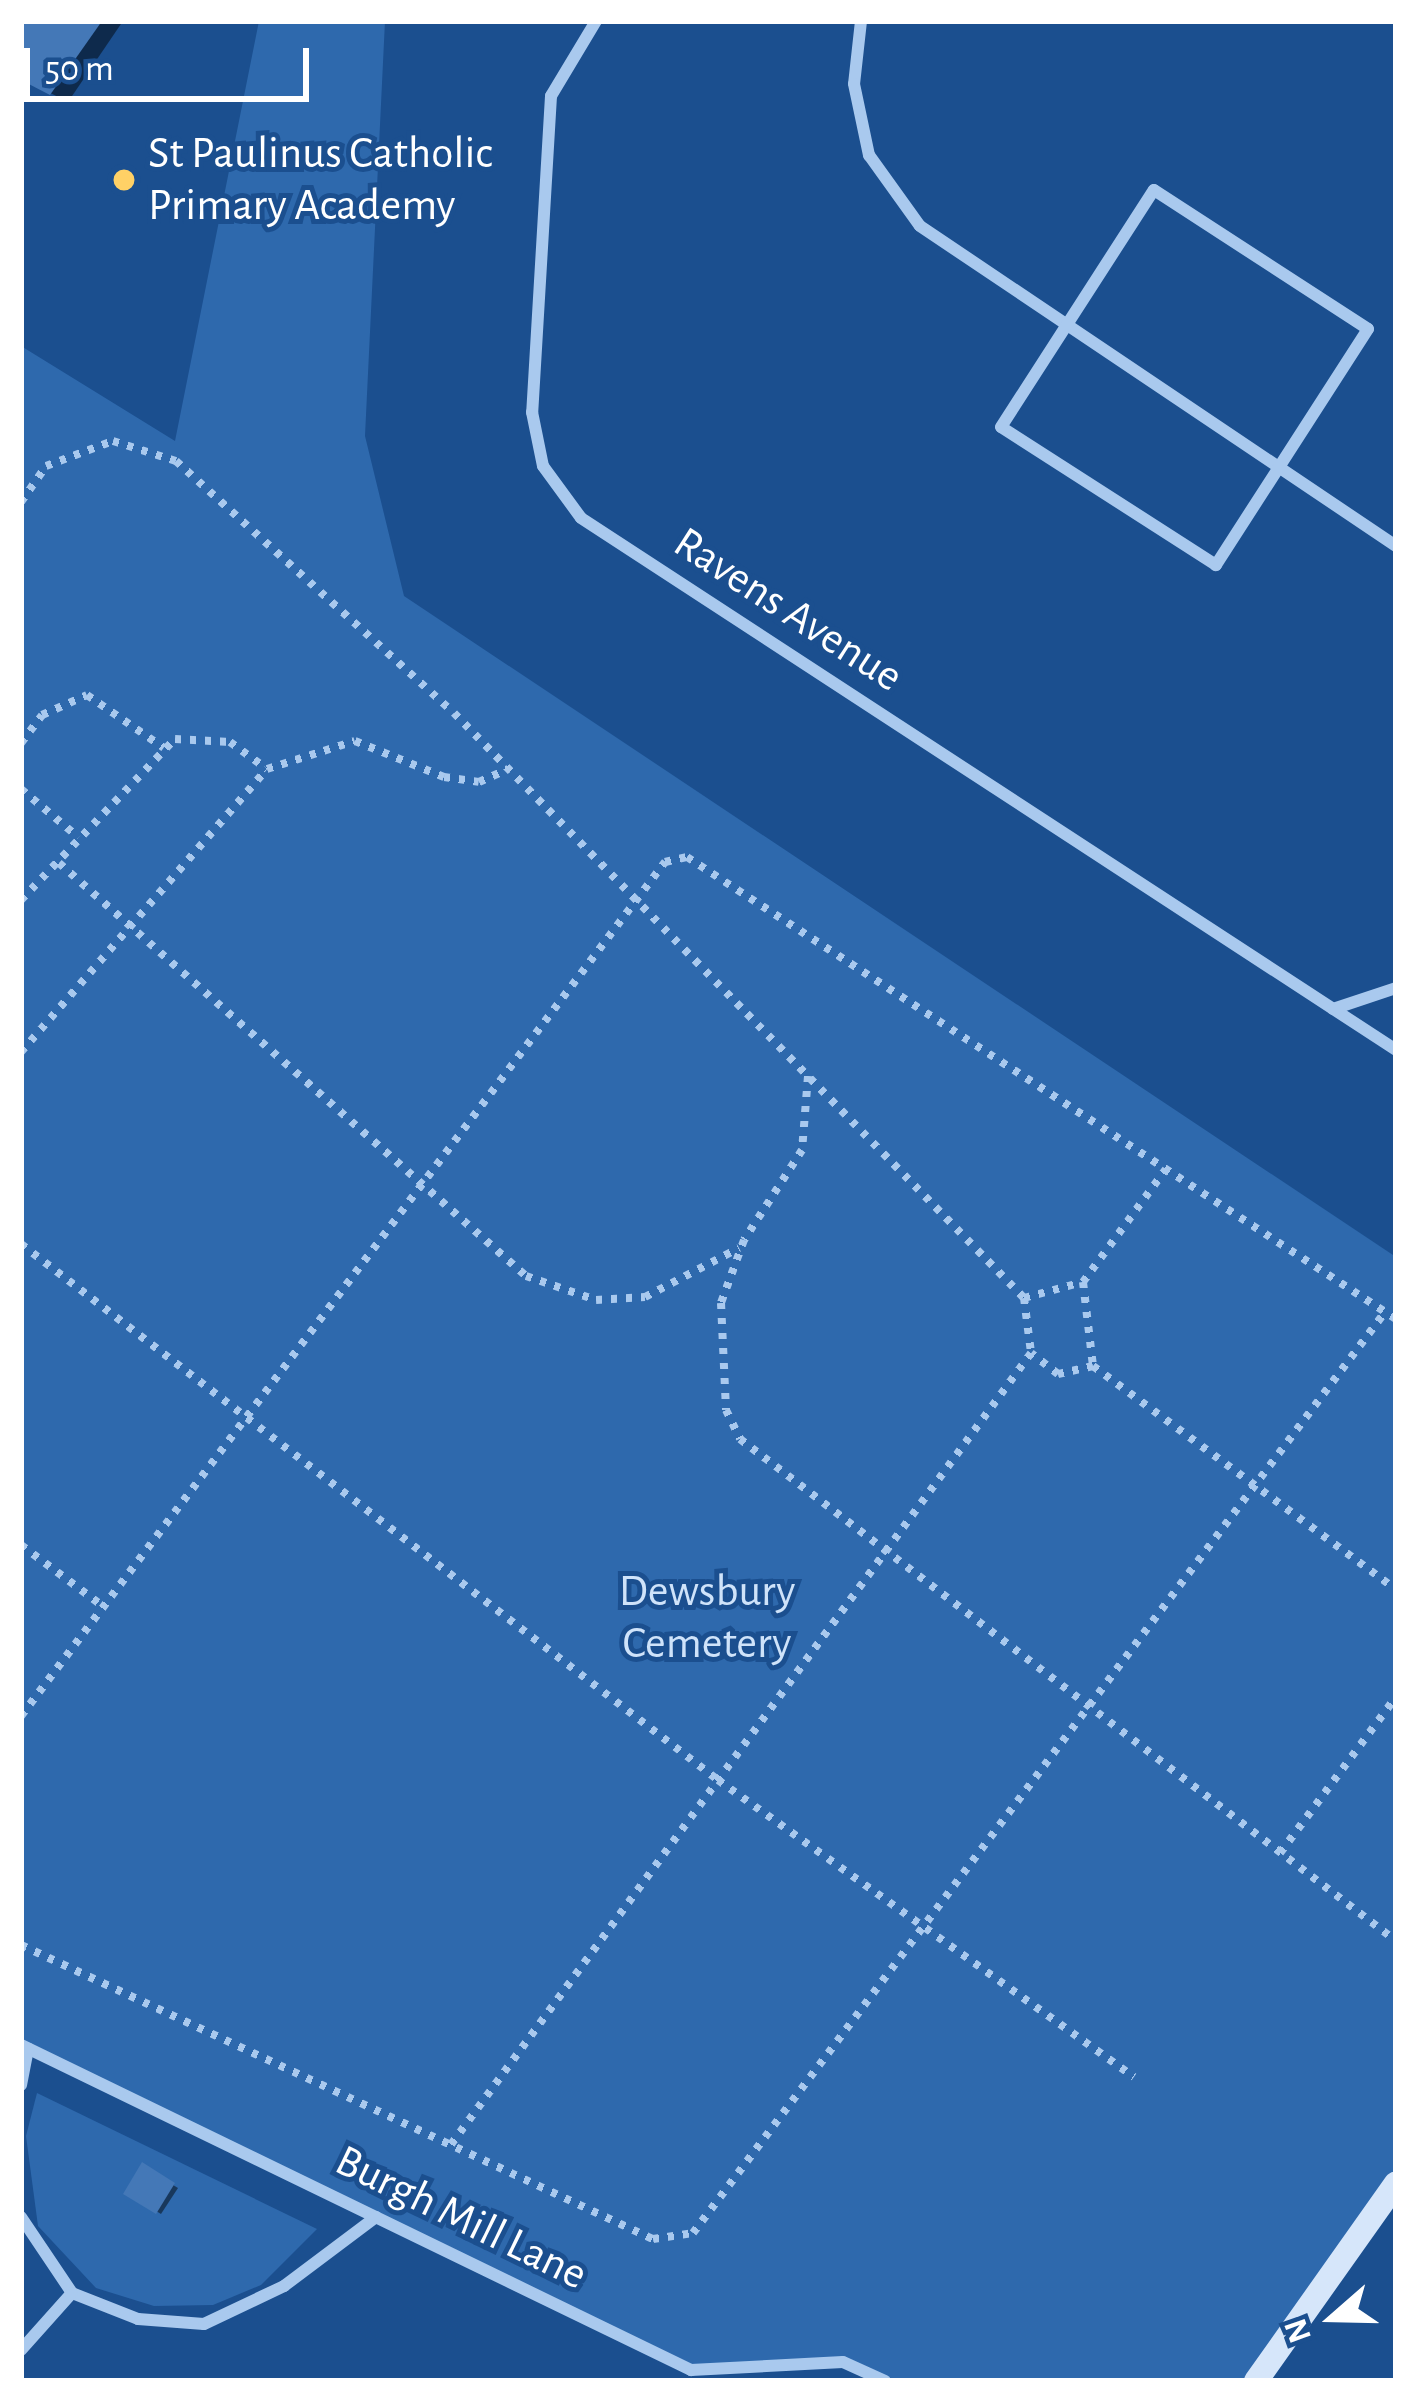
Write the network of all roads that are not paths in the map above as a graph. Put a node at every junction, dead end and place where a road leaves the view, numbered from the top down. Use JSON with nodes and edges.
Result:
{"nodes":[{"id":1,"x":596,"y":21,"type":"edge"},
{"id":2,"x":861,"y":21,"type":"edge"},
{"id":3,"x":1066,"y":325,"type":"junction"},
{"id":4,"x":1278,"y":467,"type":"junction"},
{"id":5,"x":1396,"y":546,"type":"edge"},
{"id":6,"x":1396,"y":988,"type":"edge"},
{"id":7,"x":1333,"y":1009,"type":"junction"},
{"id":8,"x":1396,"y":1050,"type":"edge"},
{"id":9,"x":25,"y":2047,"type":"edge"},
{"id":10,"x":21,"y":2085,"type":"edge"},
{"id":11,"x":1396,"y":2183,"type":"edge"},
{"id":12,"x":21,"y":2217,"type":"edge"},
{"id":13,"x":376,"y":2217,"type":"junction"},
{"id":14,"x":72,"y":2293,"type":"junction"},
{"id":15,"x":21,"y":2350,"type":"edge"},
{"id":16,"x":688,"y":2375,"type":"edge"},
{"id":17,"x":885,"y":2381,"type":"edge"},
{"id":18,"x":1256,"y":2381,"type":"edge"}],
"edges":[{"from":1,"to":7,"type":"street","name":"Ravens Avenue"},
{"from":2,"to":3,"type":"street"},
{"from":3,"to":4,"type":"street"},
{"from":3,"to":4,"type":"street"},
{"from":3,"to":4,"type":"street"},
{"from":4,"to":5,"type":"street"},
{"from":6,"to":7,"type":"street"},
{"from":7,"to":8,"type":"street","name":"Ravens Avenue"},
{"from":9,"to":10,"type":"street"},
{"from":9,"to":13,"type":"street","name":"Burgh Mill Lane"},
{"from":11,"to":18,"type":"street"},
{"from":12,"to":14,"type":"street"},
{"from":13,"to":14,"type":"street"},
{"from":13,"to":16,"type":"street","name":"Burgh Mill Lane"},
{"from":14,"to":15,"type":"street"},
{"from":16,"to":17,"type":"street","name":"Burgh Mill Lane"}]}
